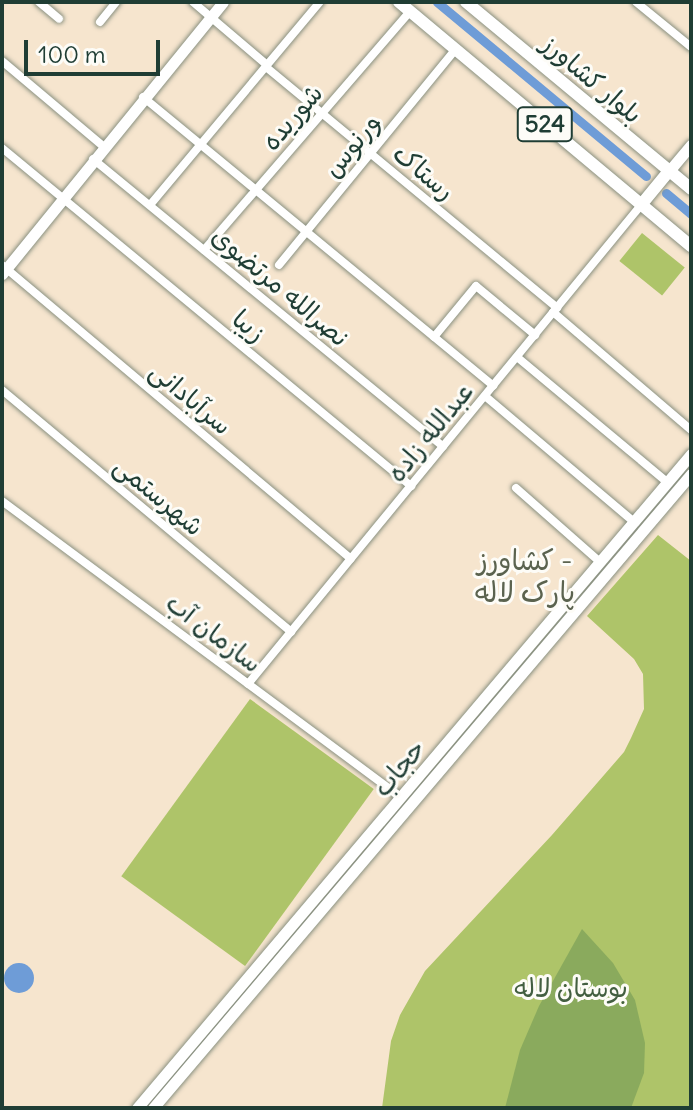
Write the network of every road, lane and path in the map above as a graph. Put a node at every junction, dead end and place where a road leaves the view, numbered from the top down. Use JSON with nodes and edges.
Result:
{"nodes":[{"id":1,"x":39,"y":2,"type":"edge"},
{"id":2,"x":116,"y":2,"type":"edge"},
{"id":3,"x":193,"y":2,"type":"edge"},
{"id":4,"x":223,"y":2,"type":"edge"},
{"id":5,"x":320,"y":2,"type":"edge"},
{"id":6,"x":399,"y":2,"type":"edge"},
{"id":7,"x":466,"y":2,"type":"edge"},
{"id":8,"x":636,"y":2,"type":"edge"},
{"id":9,"x":410,"y":11,"type":"junction"},
{"id":10,"x":210,"y":17,"type":"junction"},
{"id":11,"x":59,"y":19,"type":"dead end"},
{"id":12,"x":100,"y":22,"type":"dead end"},
{"id":13,"x":691,"y":47,"type":"edge"},
{"id":14,"x":456,"y":49,"type":"junction"},
{"id":15,"x":2,"y":61,"type":"edge"},
{"id":16,"x":266,"y":66,"type":"junction"},
{"id":17,"x":143,"y":97,"type":"junction"},
{"id":18,"x":321,"y":114,"type":"junction"},
{"id":19,"x":201,"y":144,"type":"junction"},
{"id":20,"x":691,"y":145,"type":"edge"},
{"id":21,"x":103,"y":146,"type":"junction"},
{"id":22,"x":2,"y":148,"type":"edge"},
{"id":23,"x":370,"y":154,"type":"junction"},
{"id":24,"x":93,"y":158,"type":"junction"},
{"id":25,"x":669,"y":171,"type":"junction"},
{"id":26,"x":691,"y":189,"type":"edge"},
{"id":27,"x":256,"y":190,"type":"junction"},
{"id":28,"x":62,"y":198,"type":"junction"},
{"id":29,"x":150,"y":205,"type":"junction"},
{"id":30,"x":641,"y":205,"type":"junction"},
{"id":31,"x":306,"y":232,"type":"junction"},
{"id":32,"x":691,"y":246,"type":"edge"},
{"id":33,"x":204,"y":250,"type":"junction"},
{"id":34,"x":279,"y":265,"type":"dead end"},
{"id":35,"x":3,"y":269,"type":"edge"},
{"id":36,"x":555,"y":310,"type":"junction"},
{"id":37,"x":535,"y":335,"type":"junction"},
{"id":38,"x":434,"y":337,"type":"junction"},
{"id":39,"x":517,"y":357,"type":"junction"},
{"id":40,"x":493,"y":386,"type":"junction"},
{"id":41,"x":2,"y":390,"type":"edge"},
{"id":42,"x":485,"y":396,"type":"junction"},
{"id":43,"x":691,"y":430,"type":"edge"},
{"id":44,"x":443,"y":447,"type":"junction"},
{"id":45,"x":691,"y":454,"type":"edge"},
{"id":46,"x":691,"y":474,"type":"edge"},
{"id":47,"x":411,"y":486,"type":"junction"},
{"id":48,"x":672,"y":486,"type":"junction"},
{"id":49,"x":516,"y":488,"type":"dead end"},
{"id":50,"x":2,"y":501,"type":"edge"},
{"id":51,"x":634,"y":522,"type":"junction"},
{"id":52,"x":351,"y":559,"type":"junction"},
{"id":53,"x":600,"y":562,"type":"junction"},
{"id":54,"x":587,"y":587,"type":"junction"},
{"id":55,"x":291,"y":632,"type":"junction"},
{"id":56,"x":248,"y":684,"type":"junction"},
{"id":57,"x":406,"y":801,"type":"junction"},
{"id":58,"x":137,"y":1108,"type":"edge"},
{"id":59,"x":153,"y":1108,"type":"edge"}],
"edges":[{"from":1,"to":11,"type":"street"},
{"from":2,"to":12,"type":"street"},
{"from":3,"to":10,"type":"street","name":"رستاک"},
{"from":4,"to":10,"type":"main road"},
{"from":5,"to":16,"type":"street"},
{"from":6,"to":9,"type":"main road","number":"524"},
{"from":7,"to":25,"type":"main road","name":"بلوار کشاورز","number":"524"},
{"from":8,"to":13,"type":"street"},
{"from":9,"to":14,"type":"main road","number":"524"},
{"from":9,"to":18,"type":"street","name":"شوریده"},
{"from":10,"to":16,"type":"street","name":"رستاک"},
{"from":10,"to":17,"type":"main road"},
{"from":14,"to":23,"type":"street","name":"ورنوس"},
{"from":14,"to":30,"type":"main road","number":"524"},
{"from":15,"to":21,"type":"street"},
{"from":16,"to":18,"type":"street","name":"رستاک"},
{"from":16,"to":19,"type":"street"},
{"from":17,"to":19,"type":"street"},
{"from":17,"to":21,"type":"main road"},
{"from":18,"to":23,"type":"street","name":"رستاک"},
{"from":18,"to":27,"type":"street","name":"شوریده"},
{"from":19,"to":27,"type":"street"},
{"from":19,"to":29,"type":"street"},
{"from":20,"to":25,"type":"main road"},
{"from":21,"to":24,"type":"main road"},
{"from":22,"to":28,"type":"street","name":"زیبا"},
{"from":23,"to":31,"type":"street","name":"ورنوس"},
{"from":23,"to":36,"type":"street","name":"رستاک"},
{"from":24,"to":28,"type":"main road"},
{"from":24,"to":29,"type":"street","name":"نصرالله مرتضوی"},
{"from":25,"to":26,"type":"main road","name":"بلوار کشاورز","number":"524"},
{"from":25,"to":30,"type":"main road"},
{"from":27,"to":31,"type":"street"},
{"from":27,"to":33,"type":"street","name":"شوریده"},
{"from":28,"to":35,"type":"main road"},
{"from":28,"to":47,"type":"street","name":"زیبا"},
{"from":29,"to":33,"type":"street","name":"نصرالله مرتضوی"},
{"from":30,"to":32,"type":"main road","number":"524"},
{"from":30,"to":36,"type":"street","name":"عبدالله زاده"},
{"from":31,"to":34,"type":"street","name":"ورنوس"},
{"from":31,"to":38,"type":"street"},
{"from":33,"to":44,"type":"street","name":"نصرالله مرتضوی"},
{"from":35,"to":52,"type":"street","name":"سرآبادانی"},
{"from":36,"to":37,"type":"street","name":"عبدالله زاده"},
{"from":36,"to":43,"type":"street","name":"رستاک"},
{"from":37,"to":38,"type":"street"},
{"from":37,"to":39,"type":"street","name":"عبدالله زاده"},
{"from":38,"to":40,"type":"street"},
{"from":39,"to":40,"type":"street","name":"عبدالله زاده"},
{"from":39,"to":48,"type":"street"},
{"from":40,"to":42,"type":"street","name":"عبدالله زاده"},
{"from":41,"to":55,"type":"street","name":"شهرستمی"},
{"from":42,"to":44,"type":"street","name":"عبدالله زاده"},
{"from":42,"to":51,"type":"street"},
{"from":44,"to":47,"type":"street","name":"عبدالله زاده"},
{"from":45,"to":48,"type":"main road","name":"حجاب"},
{"from":46,"to":48,"type":"main road","name":"حجاب"},
{"from":47,"to":52,"type":"street","name":"عبدالله زاده"},
{"from":48,"to":51,"type":"main road","name":"حجاب"},
{"from":48,"to":54,"type":"main road","name":"حجاب"},
{"from":49,"to":53,"type":"street"},
{"from":50,"to":56,"type":"street","name":"سازمان آب"},
{"from":51,"to":53,"type":"main road","name":"حجاب"},
{"from":52,"to":55,"type":"street","name":"عبدالله زاده"},
{"from":53,"to":54,"type":"main road","name":"حجاب"},
{"from":54,"to":57,"type":"main road","name":"حجاب"},
{"from":55,"to":56,"type":"street","name":"عبدالله زاده"},
{"from":56,"to":57,"type":"street","name":"سازمان آب"},
{"from":57,"to":58,"type":"main road","name":"حجاب"},
{"from":57,"to":59,"type":"main road","name":"حجاب"}]}
